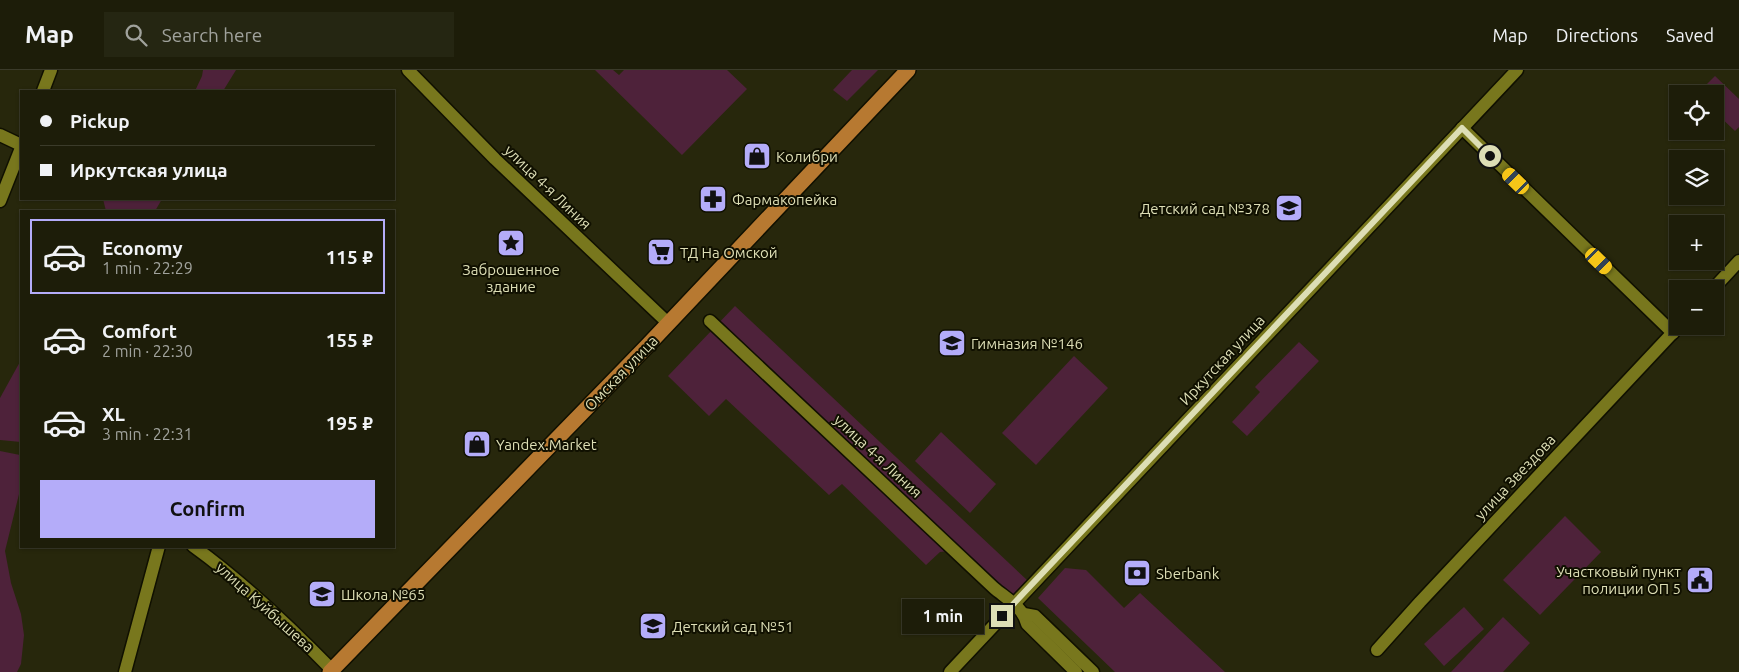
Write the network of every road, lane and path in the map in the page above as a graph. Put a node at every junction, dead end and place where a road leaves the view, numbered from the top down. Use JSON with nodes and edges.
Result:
{"nodes":[{"id":1,"x":51,"y":70,"type":"edge"},
{"id":2,"x":408,"y":70,"type":"edge"},
{"id":3,"x":908,"y":70,"type":"edge"},
{"id":4,"x":1517,"y":70,"type":"edge"},
{"id":5,"x":43,"y":90,"type":"edge"},
{"id":6,"x":1462,"y":128,"type":"junction"},
{"id":7,"x":0,"y":135,"type":"edge"},
{"id":8,"x":20,"y":146,"type":"edge"},
{"id":9,"x":20,"y":150,"type":"edge"},
{"id":10,"x":0,"y":202,"type":"edge"},
{"id":11,"x":1739,"y":261,"type":"edge"},
{"id":12,"x":1722,"y":280,"type":"edge"},
{"id":13,"x":710,"y":321,"type":"dead end"},
{"id":14,"x":1669,"y":322,"type":"edge"},
{"id":15,"x":668,"y":324,"type":"junction"},
{"id":16,"x":1670,"y":335,"type":"edge"},
{"id":17,"x":158,"y":548,"type":"edge"},
{"id":18,"x":196,"y":548,"type":"edge"},
{"id":19,"x":1014,"y":604,"type":"junction"},
{"id":20,"x":1024,"y":614,"type":"junction"},
{"id":21,"x":1377,"y":650,"type":"dead end"},
{"id":22,"x":332,"y":671,"type":"edge"},
{"id":23,"x":125,"y":672,"type":"edge"},
{"id":24,"x":950,"y":672,"type":"edge"},
{"id":25,"x":1076,"y":672,"type":"edge"},
{"id":26,"x":1093,"y":672,"type":"edge"}],
"edges":[{"from":1,"to":5,"type":"street"},
{"from":2,"to":15,"type":"street","name":"улица 4-я Линия"},
{"from":3,"to":15,"type":"main road","name":"Омская улица"},
{"from":4,"to":6,"type":"street","name":"Иркутская улица"},
{"from":6,"to":14,"type":"street"},
{"from":6,"to":19,"type":"street","name":"Иркутская улица"},
{"from":7,"to":8,"type":"street"},
{"from":9,"to":10,"type":"street"},
{"from":11,"to":12,"type":"street"},
{"from":13,"to":19,"type":"street","name":"улица 4-я Линия"},
{"from":15,"to":22,"type":"main road","name":"Омская улица"},
{"from":16,"to":21,"type":"street","name":"улица Звездова"},
{"from":17,"to":23,"type":"street"},
{"from":18,"to":22,"type":"street","name":"улица Куйбышева"},
{"from":19,"to":20,"type":"street","name":"улица 4-я Линия"},
{"from":19,"to":24,"type":"street","name":"Иркутская улица"},
{"from":20,"to":25,"type":"street","name":"улица 4-я Линия"},
{"from":20,"to":26,"type":"street","name":"улица 4-я Линия"}]}
